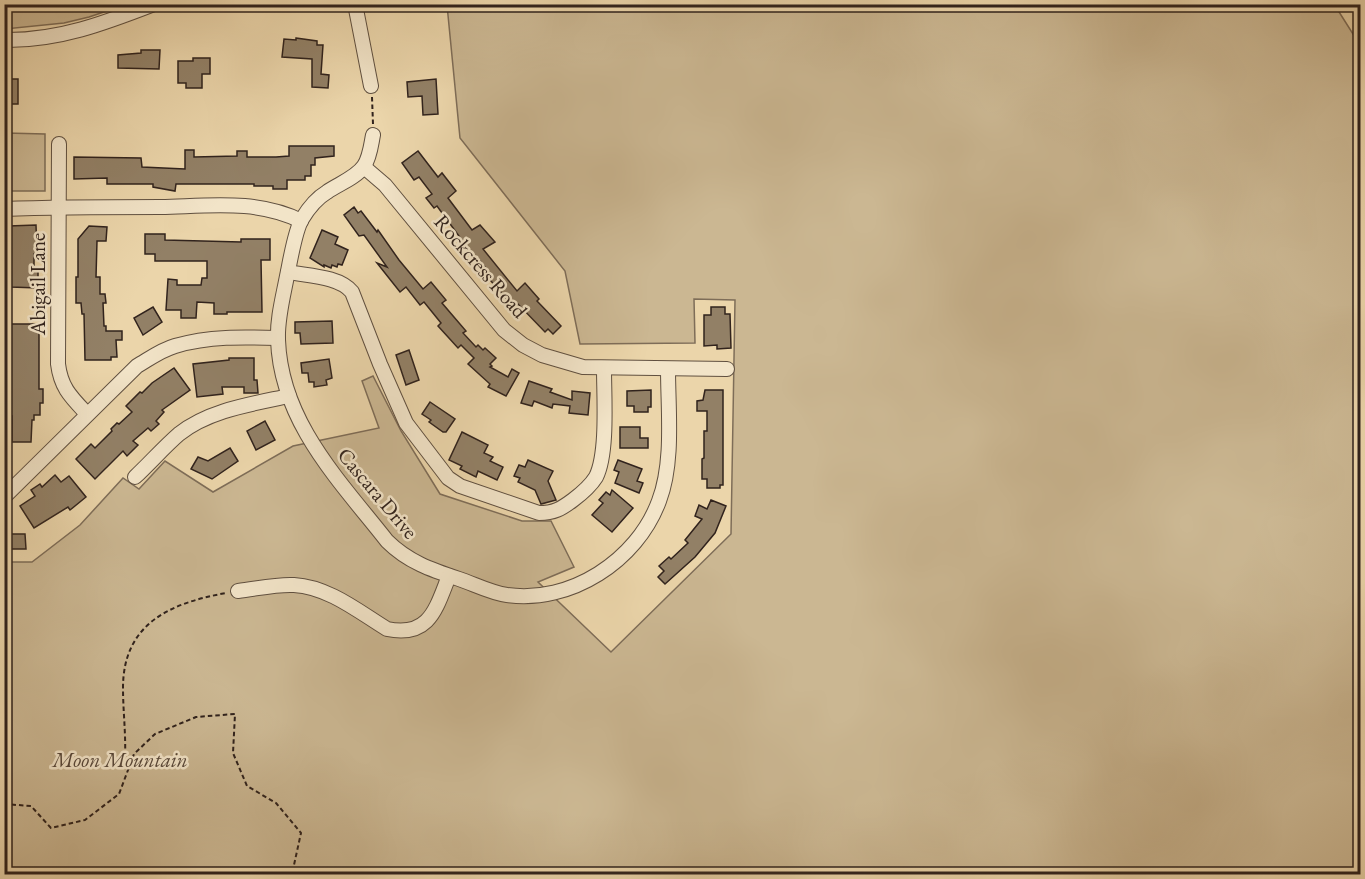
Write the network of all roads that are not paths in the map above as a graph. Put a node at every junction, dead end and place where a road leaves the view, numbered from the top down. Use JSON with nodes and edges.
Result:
{"nodes":[{"id":1,"x":154,"y":4,"type":"edge"},
{"id":2,"x":355,"y":4,"type":"edge"},
{"id":3,"x":4,"y":40,"type":"edge"},
{"id":4,"x":371,"y":87,"type":"road end"},
{"id":5,"x":373,"y":134,"type":"road end"},
{"id":6,"x":59,"y":144,"type":"dead end"},
{"id":7,"x":364,"y":167,"type":"junction"},
{"id":8,"x":58,"y":207,"type":"junction"},
{"id":9,"x":4,"y":209,"type":"edge"},
{"id":10,"x":301,"y":221,"type":"junction"},
{"id":11,"x":288,"y":272,"type":"junction"},
{"id":12,"x":278,"y":338,"type":"junction"},
{"id":13,"x":604,"y":369,"type":"junction"},
{"id":14,"x":668,"y":369,"type":"junction"},
{"id":15,"x":727,"y":369,"type":"dead end"},
{"id":16,"x":289,"y":396,"type":"junction"},
{"id":17,"x":87,"y":414,"type":"junction"},
{"id":18,"x":135,"y":477,"type":"dead end"},
{"id":19,"x":4,"y":497,"type":"edge"},
{"id":20,"x":449,"y":576,"type":"junction"},
{"id":21,"x":238,"y":591,"type":"road end"}],
"edges":[{"from":1,"to":3,"type":"street"},
{"from":2,"to":4,"type":"street"},
{"from":5,"to":7,"type":"street"},
{"from":6,"to":8,"type":"street","name":"Abigail Lane"},
{"from":7,"to":10,"type":"street","name":"Cascara Drive"},
{"from":7,"to":13,"type":"street","name":"Rockcress Road"},
{"from":8,"to":9,"type":"street"},
{"from":8,"to":10,"type":"street"},
{"from":8,"to":17,"type":"street","name":"Abigail Lane"},
{"from":10,"to":11,"type":"street","name":"Cascara Drive"},
{"from":11,"to":12,"type":"street","name":"Cascara Drive"},
{"from":11,"to":13,"type":"street"},
{"from":12,"to":16,"type":"street","name":"Cascara Drive"},
{"from":12,"to":17,"type":"street"},
{"from":13,"to":14,"type":"street","name":"Rockcress Road"},
{"from":14,"to":15,"type":"street","name":"Rockcress Road"},
{"from":14,"to":20,"type":"street","name":"Cascara Drive"},
{"from":16,"to":18,"type":"street"},
{"from":16,"to":20,"type":"street","name":"Cascara Drive"},
{"from":17,"to":19,"type":"street"},
{"from":20,"to":21,"type":"street"}]}
